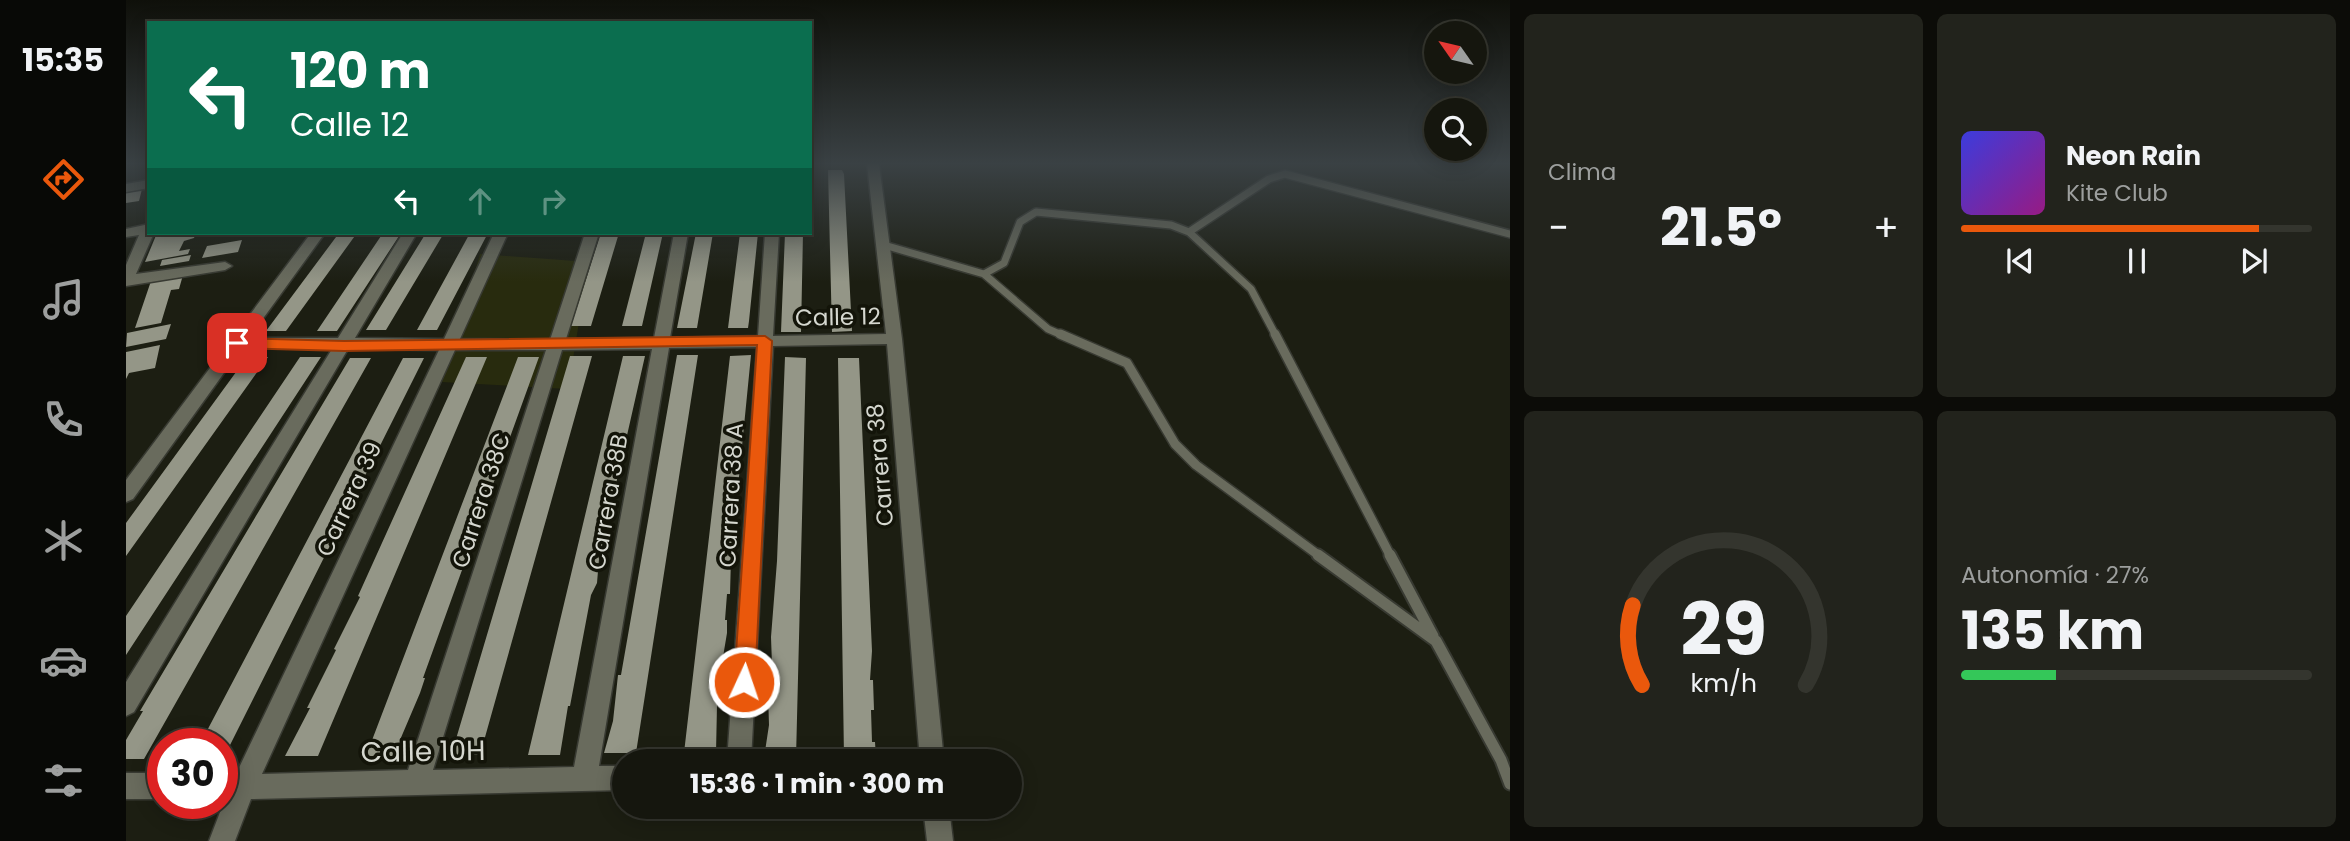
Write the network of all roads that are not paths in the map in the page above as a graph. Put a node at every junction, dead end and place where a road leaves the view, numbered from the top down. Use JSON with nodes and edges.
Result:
{"nodes":[{"id":1,"x":878,"y":203,"type":"edge"},
{"id":2,"x":1232,"y":203,"type":"edge"},
{"id":3,"x":1394,"y":203,"type":"edge"},
{"id":4,"x":147,"y":228,"type":"edge"},
{"id":5,"x":1189,"y":232,"type":"junction"},
{"id":6,"x":126,"y":233,"type":"edge"},
{"id":7,"x":147,"y":233,"type":"edge"},
{"id":8,"x":1510,"y":234,"type":"edge"},
{"id":9,"x":317,"y":235,"type":"edge"},
{"id":10,"x":409,"y":235,"type":"edge"},
{"id":11,"x":500,"y":235,"type":"edge"},
{"id":12,"x":591,"y":235,"type":"edge"},
{"id":13,"x":681,"y":235,"type":"edge"},
{"id":14,"x":772,"y":235,"type":"edge"},
{"id":15,"x":884,"y":245,"type":"junction"},
{"id":16,"x":225,"y":265,"type":"dead end"},
{"id":17,"x":984,"y":274,"type":"junction"},
{"id":18,"x":126,"y":280,"type":"edge"},
{"id":19,"x":894,"y":339,"type":"junction"},
{"id":20,"x":765,"y":341,"type":"junction"},
{"id":21,"x":237,"y":343,"type":"junction"},
{"id":22,"x":662,"y":343,"type":"junction"},
{"id":23,"x":446,"y":345,"type":"junction"},
{"id":24,"x":557,"y":345,"type":"junction"},
{"id":25,"x":344,"y":346,"type":"junction"},
{"id":26,"x":126,"y":494,"type":"edge"},
{"id":27,"x":1436,"y":641,"type":"junction"},
{"id":28,"x":126,"y":704,"type":"edge"},
{"id":29,"x":740,"y":749,"type":"edge"},
{"id":30,"x":931,"y":749,"type":"edge"},
{"id":31,"x":238,"y":777,"type":"edge"},
{"id":32,"x":612,"y":778,"type":"edge"},
{"id":33,"x":584,"y":779,"type":"junction"},
{"id":34,"x":416,"y":783,"type":"junction"},
{"id":35,"x":1510,"y":784,"type":"edge"},
{"id":36,"x":126,"y":786,"type":"edge"},
{"id":37,"x":147,"y":786,"type":"edge"},
{"id":38,"x":238,"y":787,"type":"edge"},
{"id":39,"x":226,"y":819,"type":"edge"},
{"id":40,"x":937,"y":819,"type":"edge"},
{"id":41,"x":222,"y":841,"type":"edge"},
{"id":42,"x":940,"y":841,"type":"edge"}],
"edges":[{"from":1,"to":15,"type":"street","name":"Carrera 38"},
{"from":2,"to":5,"type":"lane"},
{"from":3,"to":8,"type":"lane"},
{"from":4,"to":6,"type":"street"},
{"from":5,"to":17,"type":"lane"},
{"from":5,"to":27,"type":"lane"},
{"from":7,"to":18,"type":"street"},
{"from":9,"to":21,"type":"street"},
{"from":10,"to":25,"type":"street"},
{"from":11,"to":23,"type":"street","name":"Carrera 39"},
{"from":12,"to":24,"type":"street","name":"Carrera 38C"},
{"from":13,"to":22,"type":"street","name":"Carrera 38B"},
{"from":14,"to":20,"type":"street","name":"Carrera 38 A"},
{"from":15,"to":17,"type":"lane"},
{"from":15,"to":19,"type":"street","name":"Carrera 38"},
{"from":16,"to":18,"type":"street"},
{"from":17,"to":27,"type":"lane"},
{"from":19,"to":20,"type":"street","name":"Calle 12"},
{"from":19,"to":30,"type":"street","name":"Carrera 38"},
{"from":20,"to":22,"type":"street","name":"Calle 12"},
{"from":20,"to":29,"type":"street","name":"Carrera 38 A"},
{"from":21,"to":25,"type":"street","name":"Calle 12"},
{"from":21,"to":26,"type":"street"},
{"from":22,"to":24,"type":"street","name":"Calle 12"},
{"from":22,"to":33,"type":"street","name":"Carrera 38B"},
{"from":23,"to":24,"type":"street","name":"Calle 12"},
{"from":23,"to":25,"type":"street","name":"Calle 12"},
{"from":23,"to":31,"type":"street","name":"Carrera 39"},
{"from":24,"to":34,"type":"street","name":"Carrera 38C"},
{"from":25,"to":28,"type":"street"},
{"from":27,"to":35,"type":"lane"},
{"from":32,"to":33,"type":"street","name":"Calle 10H"},
{"from":33,"to":34,"type":"street","name":"Calle 10H"},
{"from":34,"to":38,"type":"street","name":"Calle 10H"},
{"from":36,"to":37,"type":"street"},
{"from":39,"to":41,"type":"street","name":"Carrera 39"},
{"from":40,"to":42,"type":"street"}]}
